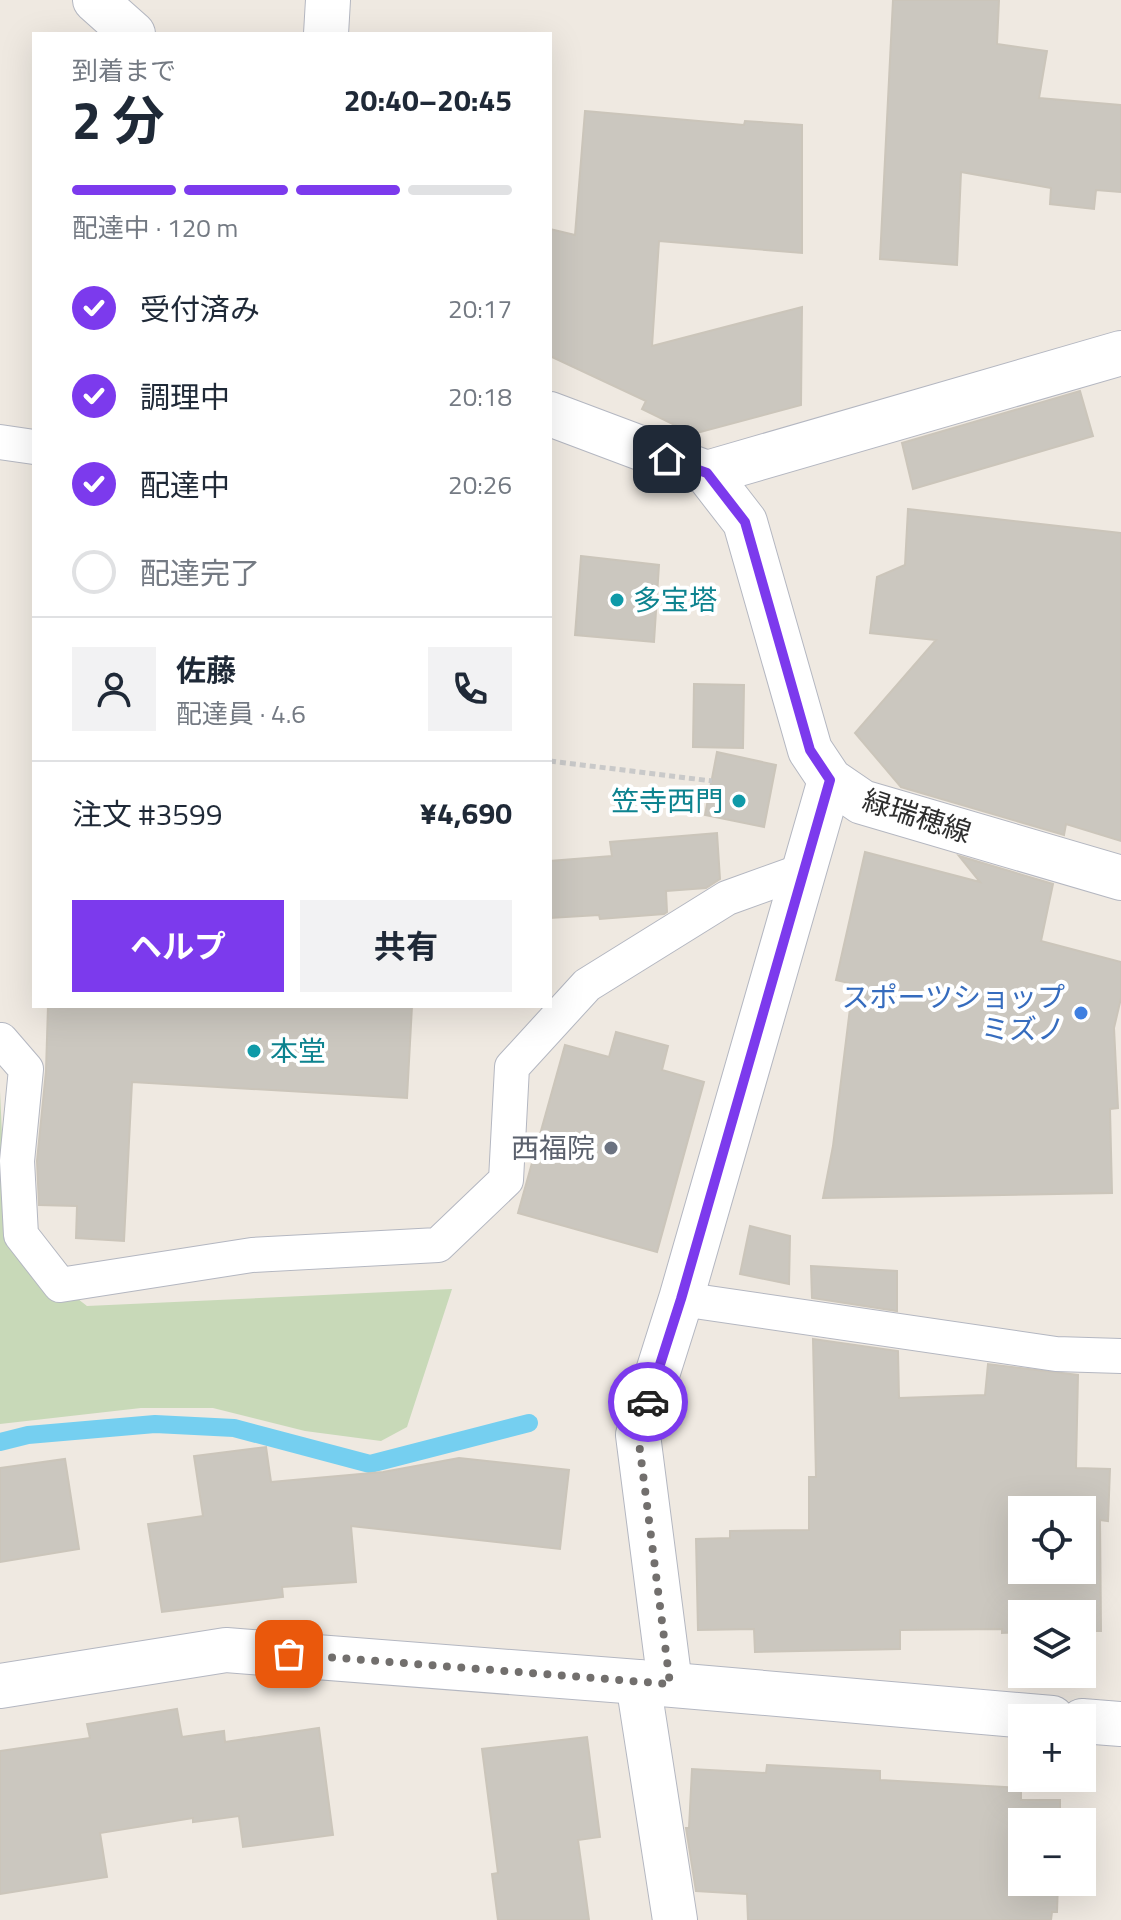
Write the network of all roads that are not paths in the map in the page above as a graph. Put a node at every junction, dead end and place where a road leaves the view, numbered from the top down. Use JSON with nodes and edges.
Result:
{"nodes":[{"id":1,"x":95,"y":0,"type":"edge"},
{"id":2,"x":328,"y":0,"type":"edge"},
{"id":3,"x":131,"y":32,"type":"edge"},
{"id":4,"x":326,"y":32,"type":"edge"},
{"id":5,"x":1121,"y":353,"type":"edge"},
{"id":6,"x":552,"y":415,"type":"edge"},
{"id":7,"x":0,"y":442,"type":"edge"},
{"id":8,"x":32,"y":447,"type":"edge"},
{"id":9,"x":707,"y":473,"type":"junction"},
{"id":10,"x":830,"y":780,"type":"junction"},
{"id":11,"x":802,"y":871,"type":"junction"},
{"id":12,"x":1121,"y":878,"type":"edge"},
{"id":13,"x":1,"y":1040,"type":"edge"},
{"id":14,"x":681,"y":1299,"type":"junction"},
{"id":15,"x":1121,"y":1356,"type":"edge"},
{"id":16,"x":654,"y":1683,"type":"junction"},
{"id":17,"x":0,"y":1686,"type":"edge"},
{"id":18,"x":1008,"y":1714,"type":"edge"},
{"id":19,"x":1096,"y":1722,"type":"edge"},
{"id":20,"x":1121,"y":1724,"type":"edge"},
{"id":21,"x":675,"y":1920,"type":"edge"}],
"edges":[{"from":1,"to":3,"type":"street"},
{"from":2,"to":4,"type":"street"},
{"from":5,"to":9,"type":"street"},
{"from":6,"to":9,"type":"street"},
{"from":7,"to":8,"type":"lane"},
{"from":9,"to":10,"type":"street","name":"緑瑞穂線"},
{"from":10,"to":11,"type":"street"},
{"from":10,"to":12,"type":"street","name":"緑瑞穂線"},
{"from":11,"to":13,"type":"lane"},
{"from":11,"to":14,"type":"street"},
{"from":14,"to":15,"type":"lane"},
{"from":14,"to":16,"type":"street"},
{"from":16,"to":17,"type":"street"},
{"from":16,"to":18,"type":"street"},
{"from":16,"to":21,"type":"street"},
{"from":19,"to":20,"type":"street"}]}
